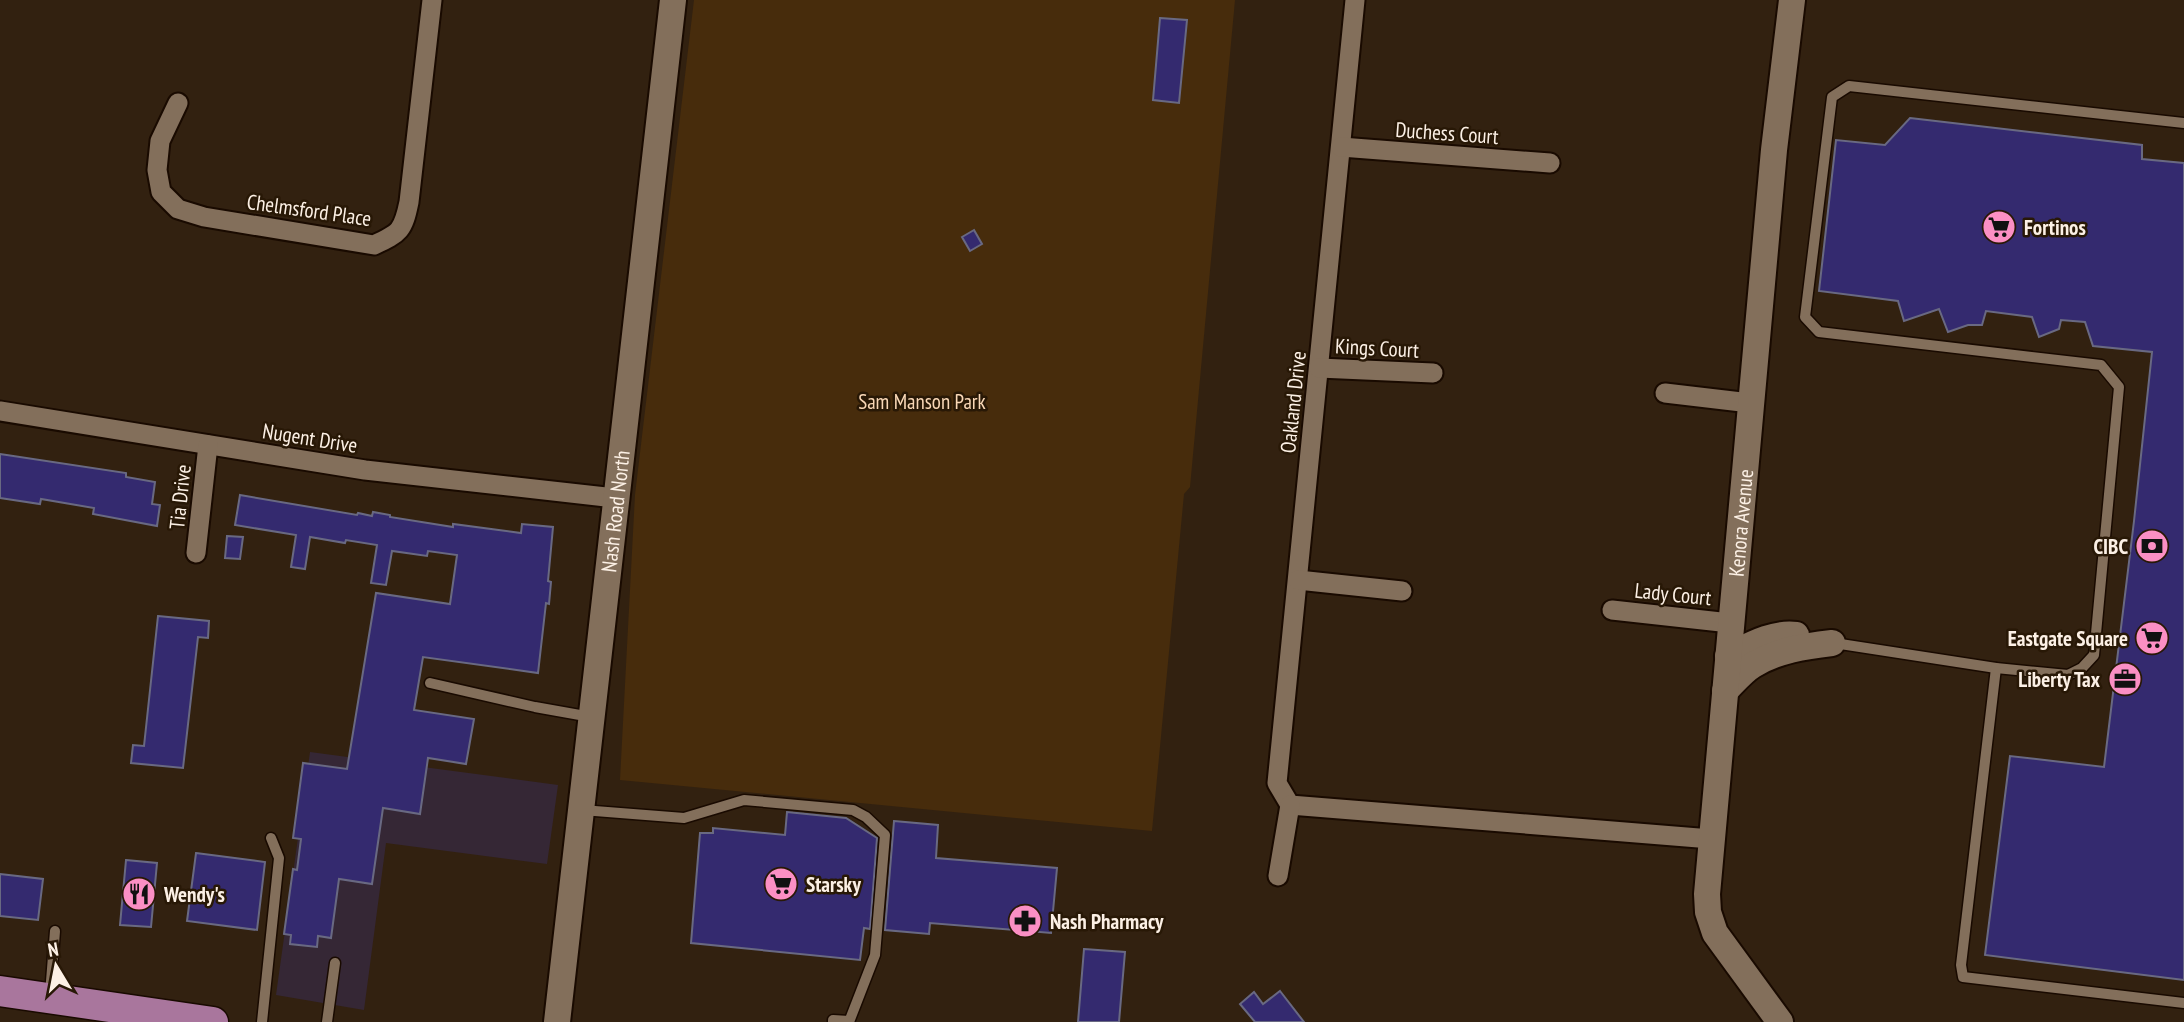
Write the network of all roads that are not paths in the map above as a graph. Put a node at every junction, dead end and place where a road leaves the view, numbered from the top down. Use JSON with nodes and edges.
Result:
{"nodes":[{"id":1,"x":432,"y":0,"type":"edge"},
{"id":2,"x":673,"y":0,"type":"edge"},
{"id":3,"x":1355,"y":0,"type":"edge"},
{"id":4,"x":1792,"y":0,"type":"edge"},
{"id":5,"x":178,"y":103,"type":"dead end"},
{"id":6,"x":2184,"y":122,"type":"edge"},
{"id":7,"x":1341,"y":148,"type":"junction"},
{"id":8,"x":1550,"y":163,"type":"dead end"},
{"id":9,"x":1319,"y":368,"type":"junction"},
{"id":10,"x":1433,"y":373,"type":"dead end"},
{"id":11,"x":1665,"y":393,"type":"dead end"},
{"id":12,"x":1750,"y":403,"type":"junction"},
{"id":13,"x":0,"y":411,"type":"edge"},
{"id":14,"x":208,"y":445,"type":"junction"},
{"id":15,"x":615,"y":498,"type":"junction"},
{"id":16,"x":196,"y":553,"type":"dead end"},
{"id":17,"x":1298,"y":580,"type":"junction"},
{"id":18,"x":1402,"y":591,"type":"dead end"},
{"id":19,"x":1612,"y":611,"type":"dead end"},
{"id":20,"x":1730,"y":623,"type":"junction"},
{"id":21,"x":1832,"y":643,"type":"junction"},
{"id":22,"x":1728,"y":656,"type":"junction"},
{"id":23,"x":1996,"y":668,"type":"junction"},
{"id":24,"x":430,"y":683,"type":"dead end"},
{"id":25,"x":1725,"y":691,"type":"junction"},
{"id":26,"x":591,"y":717,"type":"junction"},
{"id":27,"x":1290,"y":805,"type":"junction"},
{"id":28,"x":581,"y":810,"type":"junction"},
{"id":29,"x":271,"y":838,"type":"dead end"},
{"id":30,"x":1711,"y":839,"type":"junction"},
{"id":31,"x":1278,"y":876,"type":"dead end"},
{"id":32,"x":55,"y":931,"type":"dead end"},
{"id":33,"x":335,"y":963,"type":"dead end"},
{"id":34,"x":0,"y":991,"type":"edge"},
{"id":35,"x":49,"y":998,"type":"junction"},
{"id":36,"x":2184,"y":1003,"type":"edge"},
{"id":37,"x":833,"y":1021,"type":"edge"},
{"id":38,"x":213,"y":1022,"type":"edge"},
{"id":39,"x":262,"y":1022,"type":"edge"},
{"id":40,"x":327,"y":1022,"type":"edge"},
{"id":41,"x":557,"y":1022,"type":"edge"},
{"id":42,"x":849,"y":1022,"type":"edge"},
{"id":43,"x":1780,"y":1022,"type":"edge"}],
"edges":[{"from":1,"to":5,"type":"street","name":"Chelmsford Place"},
{"from":2,"to":15,"type":"street","name":"Nash Road North"},
{"from":3,"to":7,"type":"street","name":"Oakland Drive"},
{"from":4,"to":12,"type":"street","name":"Kenora Avenue"},
{"from":6,"to":23,"type":"lane"},
{"from":7,"to":8,"type":"street","name":"Duchess Court"},
{"from":7,"to":9,"type":"street","name":"Oakland Drive"},
{"from":9,"to":10,"type":"street","name":"Kings Court"},
{"from":9,"to":17,"type":"street","name":"Oakland Drive"},
{"from":11,"to":12,"type":"street"},
{"from":12,"to":20,"type":"street","name":"Kenora Avenue"},
{"from":13,"to":14,"type":"street","name":"Nugent Drive"},
{"from":14,"to":15,"type":"street","name":"Nugent Drive"},
{"from":14,"to":16,"type":"street","name":"Tia Drive"},
{"from":15,"to":26,"type":"street","name":"Nash Road North"},
{"from":17,"to":18,"type":"street"},
{"from":17,"to":27,"type":"street","name":"Oakland Drive"},
{"from":19,"to":20,"type":"street","name":"Lady Court"},
{"from":20,"to":22,"type":"street","name":"Kenora Avenue"},
{"from":21,"to":22,"type":"street"},
{"from":21,"to":23,"type":"lane"},
{"from":21,"to":25,"type":"street"},
{"from":22,"to":25,"type":"street","name":"Kenora Avenue"},
{"from":23,"to":36,"type":"lane"},
{"from":24,"to":26,"type":"lane"},
{"from":25,"to":30,"type":"street","name":"Kenora Avenue"},
{"from":26,"to":28,"type":"street","name":"Nash Road North"},
{"from":27,"to":30,"type":"street"},
{"from":27,"to":31,"type":"street"},
{"from":28,"to":41,"type":"street","name":"Nash Road North"},
{"from":28,"to":42,"type":"lane"},
{"from":29,"to":39,"type":"lane"},
{"from":30,"to":43,"type":"street","name":"Kenora Avenue"},
{"from":32,"to":35,"type":"lane"},
{"from":33,"to":40,"type":"lane"},
{"from":34,"to":35,"type":"main road"},
{"from":35,"to":38,"type":"main road"},
{"from":37,"to":42,"type":"lane"}]}
